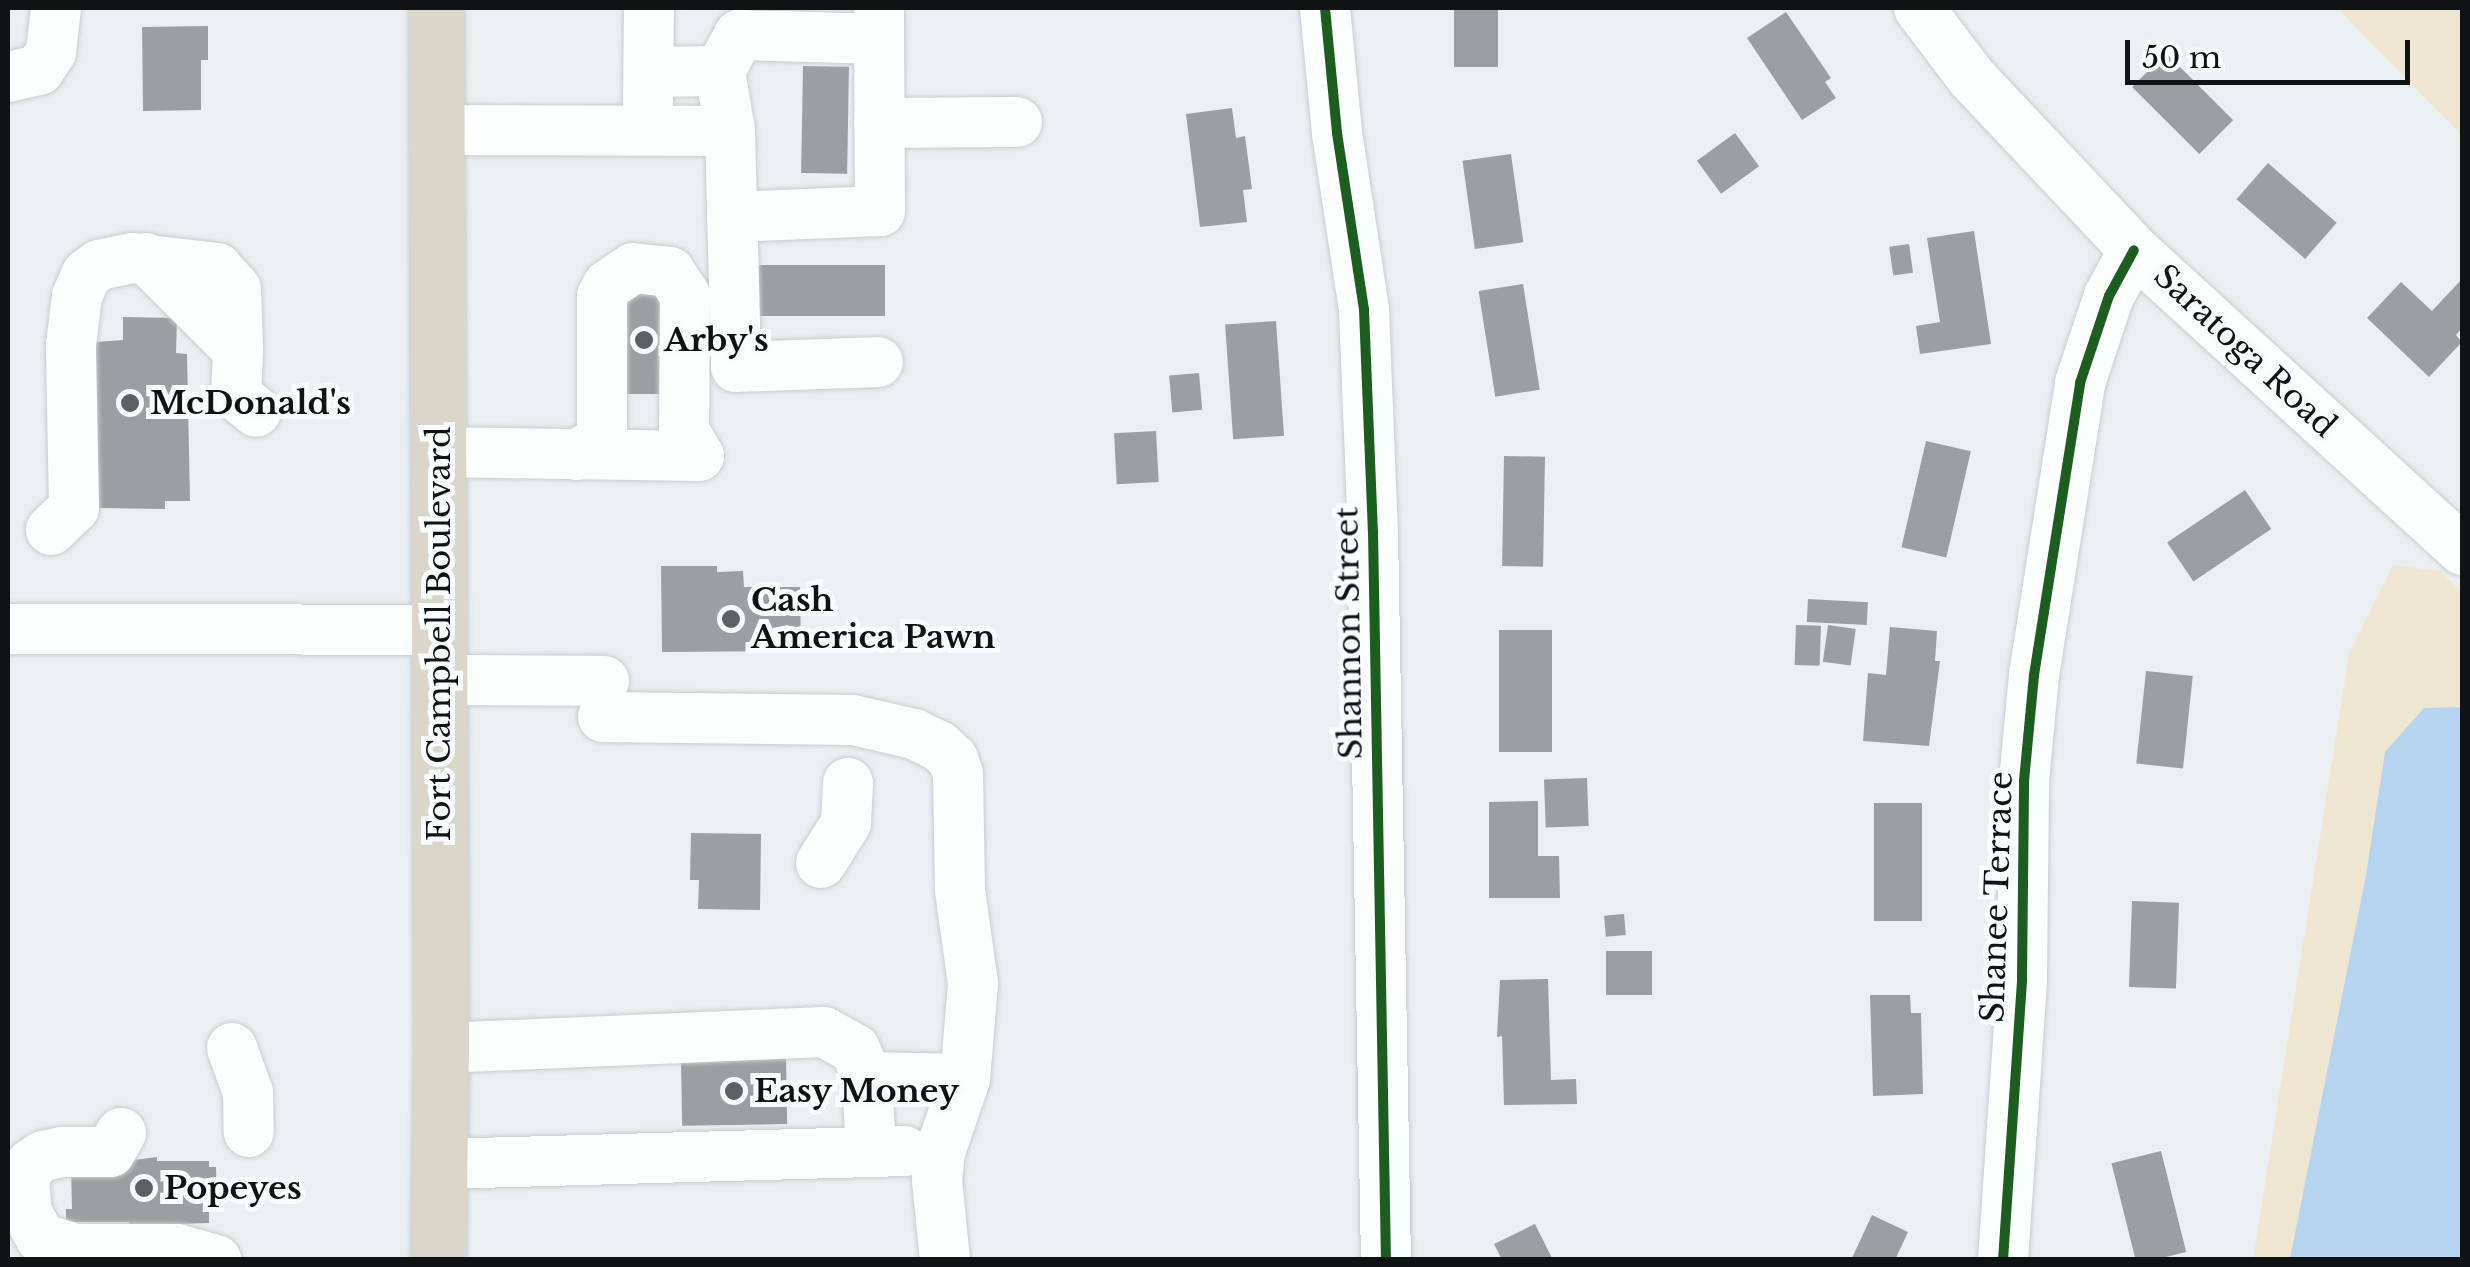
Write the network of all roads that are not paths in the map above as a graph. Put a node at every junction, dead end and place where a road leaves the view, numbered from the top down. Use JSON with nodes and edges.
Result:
{"nodes":[{"id":1,"x":56,"y":8,"type":"edge"},
{"id":2,"x":436,"y":8,"type":"edge"},
{"id":3,"x":649,"y":8,"type":"edge"},
{"id":4,"x":1325,"y":8,"type":"edge"},
{"id":5,"x":1919,"y":8,"type":"edge"},
{"id":6,"x":879,"y":23,"type":"edge"},
{"id":7,"x":720,"y":70,"type":"junction"},
{"id":8,"x":648,"y":72,"type":"junction"},
{"id":9,"x":8,"y":77,"type":"edge"},
{"id":10,"x":1017,"y":122,"type":"dead end"},
{"id":11,"x":880,"y":124,"type":"junction"},
{"id":12,"x":438,"y":130,"type":"junction"},
{"id":13,"x":730,"y":130,"type":"junction"},
{"id":14,"x":648,"y":132,"type":"junction"},
{"id":15,"x":732,"y":216,"type":"junction"},
{"id":16,"x":2134,"y":250,"type":"junction"},
{"id":17,"x":878,"y":362,"type":"dead end"},
{"id":18,"x":256,"y":412,"type":"dead end"},
{"id":19,"x":438,"y":452,"type":"junction"},
{"id":20,"x":576,"y":455,"type":"junction"},
{"id":21,"x":52,"y":530,"type":"dead end"},
{"id":22,"x":2462,"y":550,"type":"edge"},
{"id":23,"x":8,"y":629,"type":"edge"},
{"id":24,"x":438,"y":655,"type":"junction"},
{"id":25,"x":848,"y":784,"type":"dead end"},
{"id":26,"x":820,"y":863,"type":"dead end"},
{"id":27,"x":232,"y":1048,"type":"dead end"},
{"id":28,"x":441,"y":1048,"type":"junction"},
{"id":29,"x":867,"y":1077,"type":"junction"},
{"id":30,"x":965,"y":1080,"type":"junction"},
{"id":31,"x":249,"y":1132,"type":"dead end"},
{"id":32,"x":121,"y":1133,"type":"dead end"},
{"id":33,"x":871,"y":1150,"type":"junction"},
{"id":34,"x":940,"y":1152,"type":"junction"},
{"id":35,"x":441,"y":1164,"type":"junction"},
{"id":36,"x":216,"y":1260,"type":"edge"},
{"id":37,"x":438,"y":1260,"type":"edge"},
{"id":38,"x":945,"y":1260,"type":"edge"},
{"id":39,"x":1386,"y":1260,"type":"edge"},
{"id":40,"x":2003,"y":1260,"type":"edge"}],
"edges":[{"from":1,"to":9,"type":"street"},
{"from":2,"to":12,"type":"highway","name":"Fort Campbell Boulevard"},
{"from":3,"to":8,"type":"street"},
{"from":4,"to":39,"type":"street","name":"Shannon Street"},
{"from":5,"to":16,"type":"street","name":"Saratoga Road"},
{"from":6,"to":7,"type":"street"},
{"from":6,"to":11,"type":"street"},
{"from":7,"to":8,"type":"street"},
{"from":7,"to":13,"type":"street"},
{"from":8,"to":14,"type":"street"},
{"from":10,"to":11,"type":"street"},
{"from":11,"to":15,"type":"street"},
{"from":12,"to":14,"type":"street"},
{"from":12,"to":19,"type":"highway","name":"Fort Campbell Boulevard"},
{"from":13,"to":14,"type":"street"},
{"from":13,"to":15,"type":"street"},
{"from":15,"to":17,"type":"street"},
{"from":16,"to":22,"type":"street","name":"Saratoga Road"},
{"from":16,"to":40,"type":"street","name":"Shanee Terrace"},
{"from":18,"to":21,"type":"street"},
{"from":19,"to":20,"type":"street"},
{"from":19,"to":24,"type":"highway","name":"Fort Campbell Boulevard"},
{"from":20,"to":20,"type":"street"},
{"from":23,"to":24,"type":"street"},
{"from":24,"to":28,"type":"highway","name":"Fort Campbell Boulevard"},
{"from":24,"to":30,"type":"street"},
{"from":25,"to":26,"type":"street"},
{"from":27,"to":31,"type":"street"},
{"from":28,"to":29,"type":"street"},
{"from":28,"to":35,"type":"highway","name":"Fort Campbell Boulevard"},
{"from":29,"to":30,"type":"street"},
{"from":29,"to":33,"type":"street"},
{"from":30,"to":34,"type":"street"},
{"from":32,"to":36,"type":"street"},
{"from":33,"to":34,"type":"street"},
{"from":33,"to":35,"type":"street"},
{"from":34,"to":38,"type":"street"},
{"from":35,"to":37,"type":"highway","name":"Fort Campbell Boulevard"}]}
